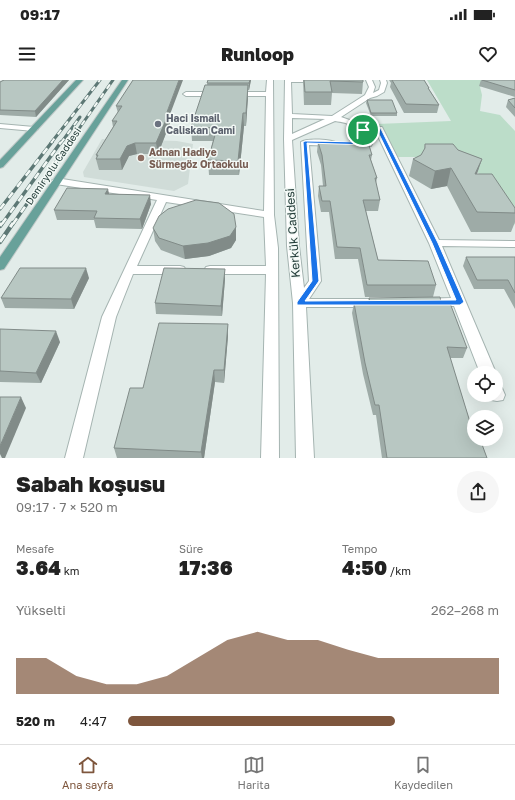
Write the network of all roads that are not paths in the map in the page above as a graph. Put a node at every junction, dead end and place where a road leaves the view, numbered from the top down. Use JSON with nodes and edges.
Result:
{"nodes":[{"id":1,"x":80,"y":80,"type":"edge"},
{"id":2,"x":125,"y":80,"type":"edge"},
{"id":3,"x":270,"y":80,"type":"edge"},
{"id":4,"x":288,"y":80,"type":"edge"},
{"id":5,"x":326,"y":80,"type":"edge"},
{"id":6,"x":369,"y":80,"type":"edge"},
{"id":7,"x":383,"y":80,"type":"edge"},
{"id":8,"x":186,"y":94,"type":"dead end"},
{"id":9,"x":270,"y":94,"type":"junction"},
{"id":10,"x":368,"y":96,"type":"junction"},
{"id":11,"x":288,"y":116,"type":"junction"},
{"id":12,"x":334,"y":118,"type":"junction"},
{"id":13,"x":0,"y":126,"type":"edge"},
{"id":14,"x":34,"y":129,"type":"junction"},
{"id":15,"x":363,"y":130,"type":"junction"},
{"id":16,"x":288,"y":139,"type":"junction"},
{"id":17,"x":0,"y":165,"type":"edge"},
{"id":18,"x":56,"y":181,"type":"junction"},
{"id":19,"x":163,"y":198,"type":"junction"},
{"id":20,"x":269,"y":215,"type":"junction"},
{"id":21,"x":435,"y":243,"type":"junction"},
{"id":22,"x":515,"y":244,"type":"edge"},
{"id":23,"x":0,"y":266,"type":"edge"},
{"id":24,"x":129,"y":270,"type":"junction"},
{"id":25,"x":271,"y":270,"type":"junction"},
{"id":26,"x":460,"y":302,"type":"junction"},
{"id":27,"x":300,"y":303,"type":"junction"},
{"id":28,"x":384,"y":303,"type":"edge"},
{"id":29,"x":414,"y":303,"type":"edge"},
{"id":30,"x":485,"y":366,"type":"edge"},
{"id":31,"x":74,"y":458,"type":"edge"},
{"id":32,"x":270,"y":458,"type":"edge"},
{"id":33,"x":305,"y":458,"type":"edge"}],
"edges":[{"from":1,"to":14,"type":"main road"},
{"from":2,"to":18,"type":"main road","name":"Demiryolu Caddesi"},
{"from":3,"to":9,"type":"street","name":"Kerkük Caddesi"},
{"from":4,"to":5,"type":"street"},
{"from":4,"to":11,"type":"street","name":"Kerkük Caddesi"},
{"from":6,"to":10,"type":"street"},
{"from":7,"to":10,"type":"street"},
{"from":8,"to":9,"type":"street"},
{"from":9,"to":20,"type":"street","name":"Kerkük Caddesi"},
{"from":10,"to":12,"type":"street"},
{"from":11,"to":12,"type":"street"},
{"from":11,"to":16,"type":"street","name":"Kerkük Caddesi"},
{"from":12,"to":15,"type":"street"},
{"from":12,"to":16,"type":"street"},
{"from":13,"to":14,"type":"street"},
{"from":14,"to":17,"type":"main road"},
{"from":15,"to":21,"type":"street"},
{"from":15,"to":27,"type":"street"},
{"from":16,"to":27,"type":"street","name":"Kerkük Caddesi"},
{"from":18,"to":19,"type":"street"},
{"from":18,"to":23,"type":"main road","name":"Demiryolu Caddesi"},
{"from":19,"to":20,"type":"street"},
{"from":19,"to":24,"type":"street"},
{"from":20,"to":25,"type":"street","name":"Kerkük Caddesi"},
{"from":21,"to":22,"type":"street"},
{"from":21,"to":26,"type":"street"},
{"from":24,"to":25,"type":"street"},
{"from":24,"to":31,"type":"street"},
{"from":25,"to":32,"type":"street","name":"Kerkük Caddesi"},
{"from":26,"to":29,"type":"street"},
{"from":26,"to":30,"type":"street"},
{"from":27,"to":28,"type":"street"},
{"from":27,"to":33,"type":"street","name":"Kerkük Caddesi"}]}
